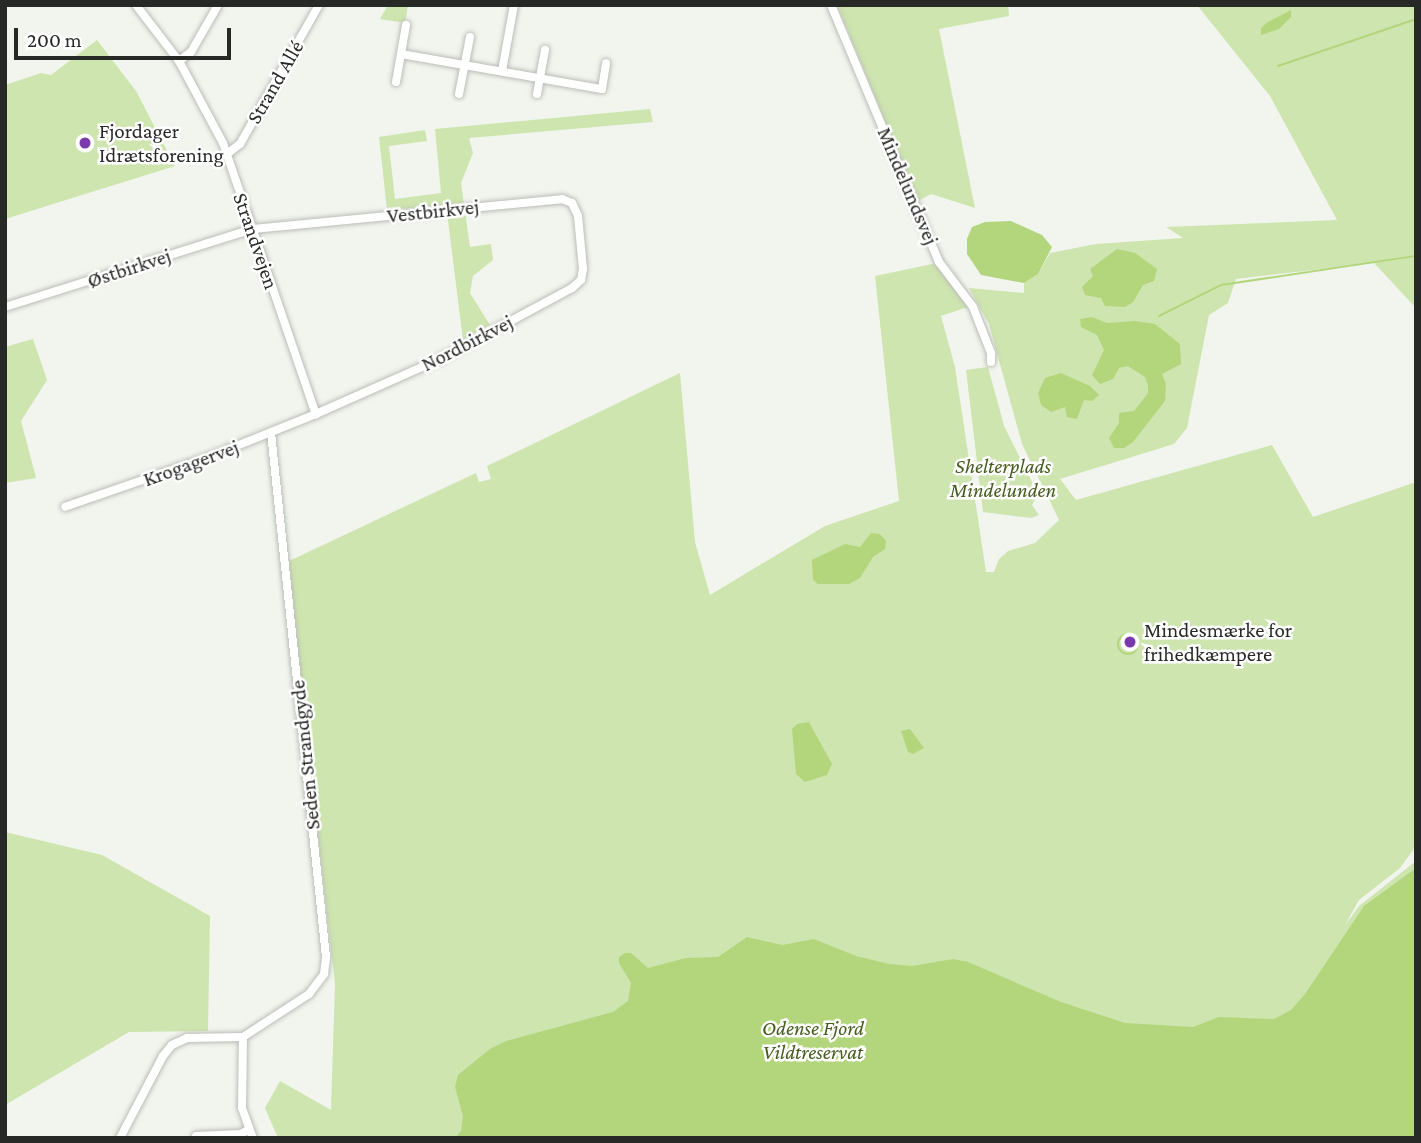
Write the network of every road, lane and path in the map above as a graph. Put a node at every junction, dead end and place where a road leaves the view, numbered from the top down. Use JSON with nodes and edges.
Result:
{"nodes":[{"id":1,"x":136,"y":5,"type":"edge"},
{"id":2,"x":218,"y":5,"type":"edge"},
{"id":3,"x":319,"y":5,"type":"edge"},
{"id":4,"x":514,"y":5,"type":"edge"},
{"id":5,"x":831,"y":5,"type":"edge"},
{"id":6,"x":406,"y":25,"type":"dead end"},
{"id":7,"x":470,"y":37,"type":"dead end"},
{"id":8,"x":545,"y":50,"type":"dead end"},
{"id":9,"x":401,"y":54,"type":"junction"},
{"id":10,"x":179,"y":61,"type":"junction"},
{"id":11,"x":606,"y":63,"type":"dead end"},
{"id":12,"x":465,"y":65,"type":"junction"},
{"id":13,"x":502,"y":71,"type":"junction"},
{"id":14,"x":540,"y":77,"type":"junction"},
{"id":15,"x":396,"y":82,"type":"dead end"},
{"id":16,"x":459,"y":94,"type":"dead end"},
{"id":17,"x":537,"y":94,"type":"dead end"},
{"id":18,"x":227,"y":154,"type":"junction"},
{"id":19,"x":253,"y":229,"type":"junction"},
{"id":20,"x":581,"y":243,"type":"joint"},
{"id":21,"x":5,"y":307,"type":"edge"},
{"id":22,"x":991,"y":362,"type":"dead end"},
{"id":23,"x":316,"y":414,"type":"junction"},
{"id":24,"x":271,"y":433,"type":"junction"},
{"id":25,"x":65,"y":507,"type":"dead end"},
{"id":26,"x":243,"y":1037,"type":"junction"},
{"id":27,"x":251,"y":1134,"type":"edge"},
{"id":28,"x":196,"y":1136,"type":"dead end"},
{"id":29,"x":120,"y":1138,"type":"edge"}],
"edges":[{"from":1,"to":10,"type":"street","name":"Strandvejen"},
{"from":2,"to":10,"type":"street"},
{"from":3,"to":18,"type":"street","name":"Strand Allé"},
{"from":4,"to":13,"type":"street"},
{"from":5,"to":22,"type":"street","name":"Mindelundsvej"},
{"from":6,"to":9,"type":"street"},
{"from":7,"to":12,"type":"street"},
{"from":8,"to":14,"type":"street"},
{"from":9,"to":12,"type":"street"},
{"from":9,"to":15,"type":"street"},
{"from":10,"to":18,"type":"street","name":"Strandvejen"},
{"from":11,"to":14,"type":"street"},
{"from":12,"to":13,"type":"street"},
{"from":12,"to":16,"type":"street"},
{"from":13,"to":14,"type":"street"},
{"from":14,"to":17,"type":"street"},
{"from":18,"to":19,"type":"street","name":"Strandvejen"},
{"from":19,"to":20,"type":"street","name":"Vestbirkvej"},
{"from":19,"to":21,"type":"street","name":"Østbirkvej"},
{"from":19,"to":23,"type":"street","name":"Strandvejen"},
{"from":20,"to":23,"type":"street","name":"Nordbirkvej"},
{"from":23,"to":24,"type":"street","name":"Krogagervej"},
{"from":24,"to":25,"type":"street","name":"Krogagervej"},
{"from":24,"to":26,"type":"street","name":"Seden Strandgyde"},
{"from":26,"to":27,"type":"street"},
{"from":26,"to":29,"type":"street"},
{"from":27,"to":28,"type":"street"}]}
